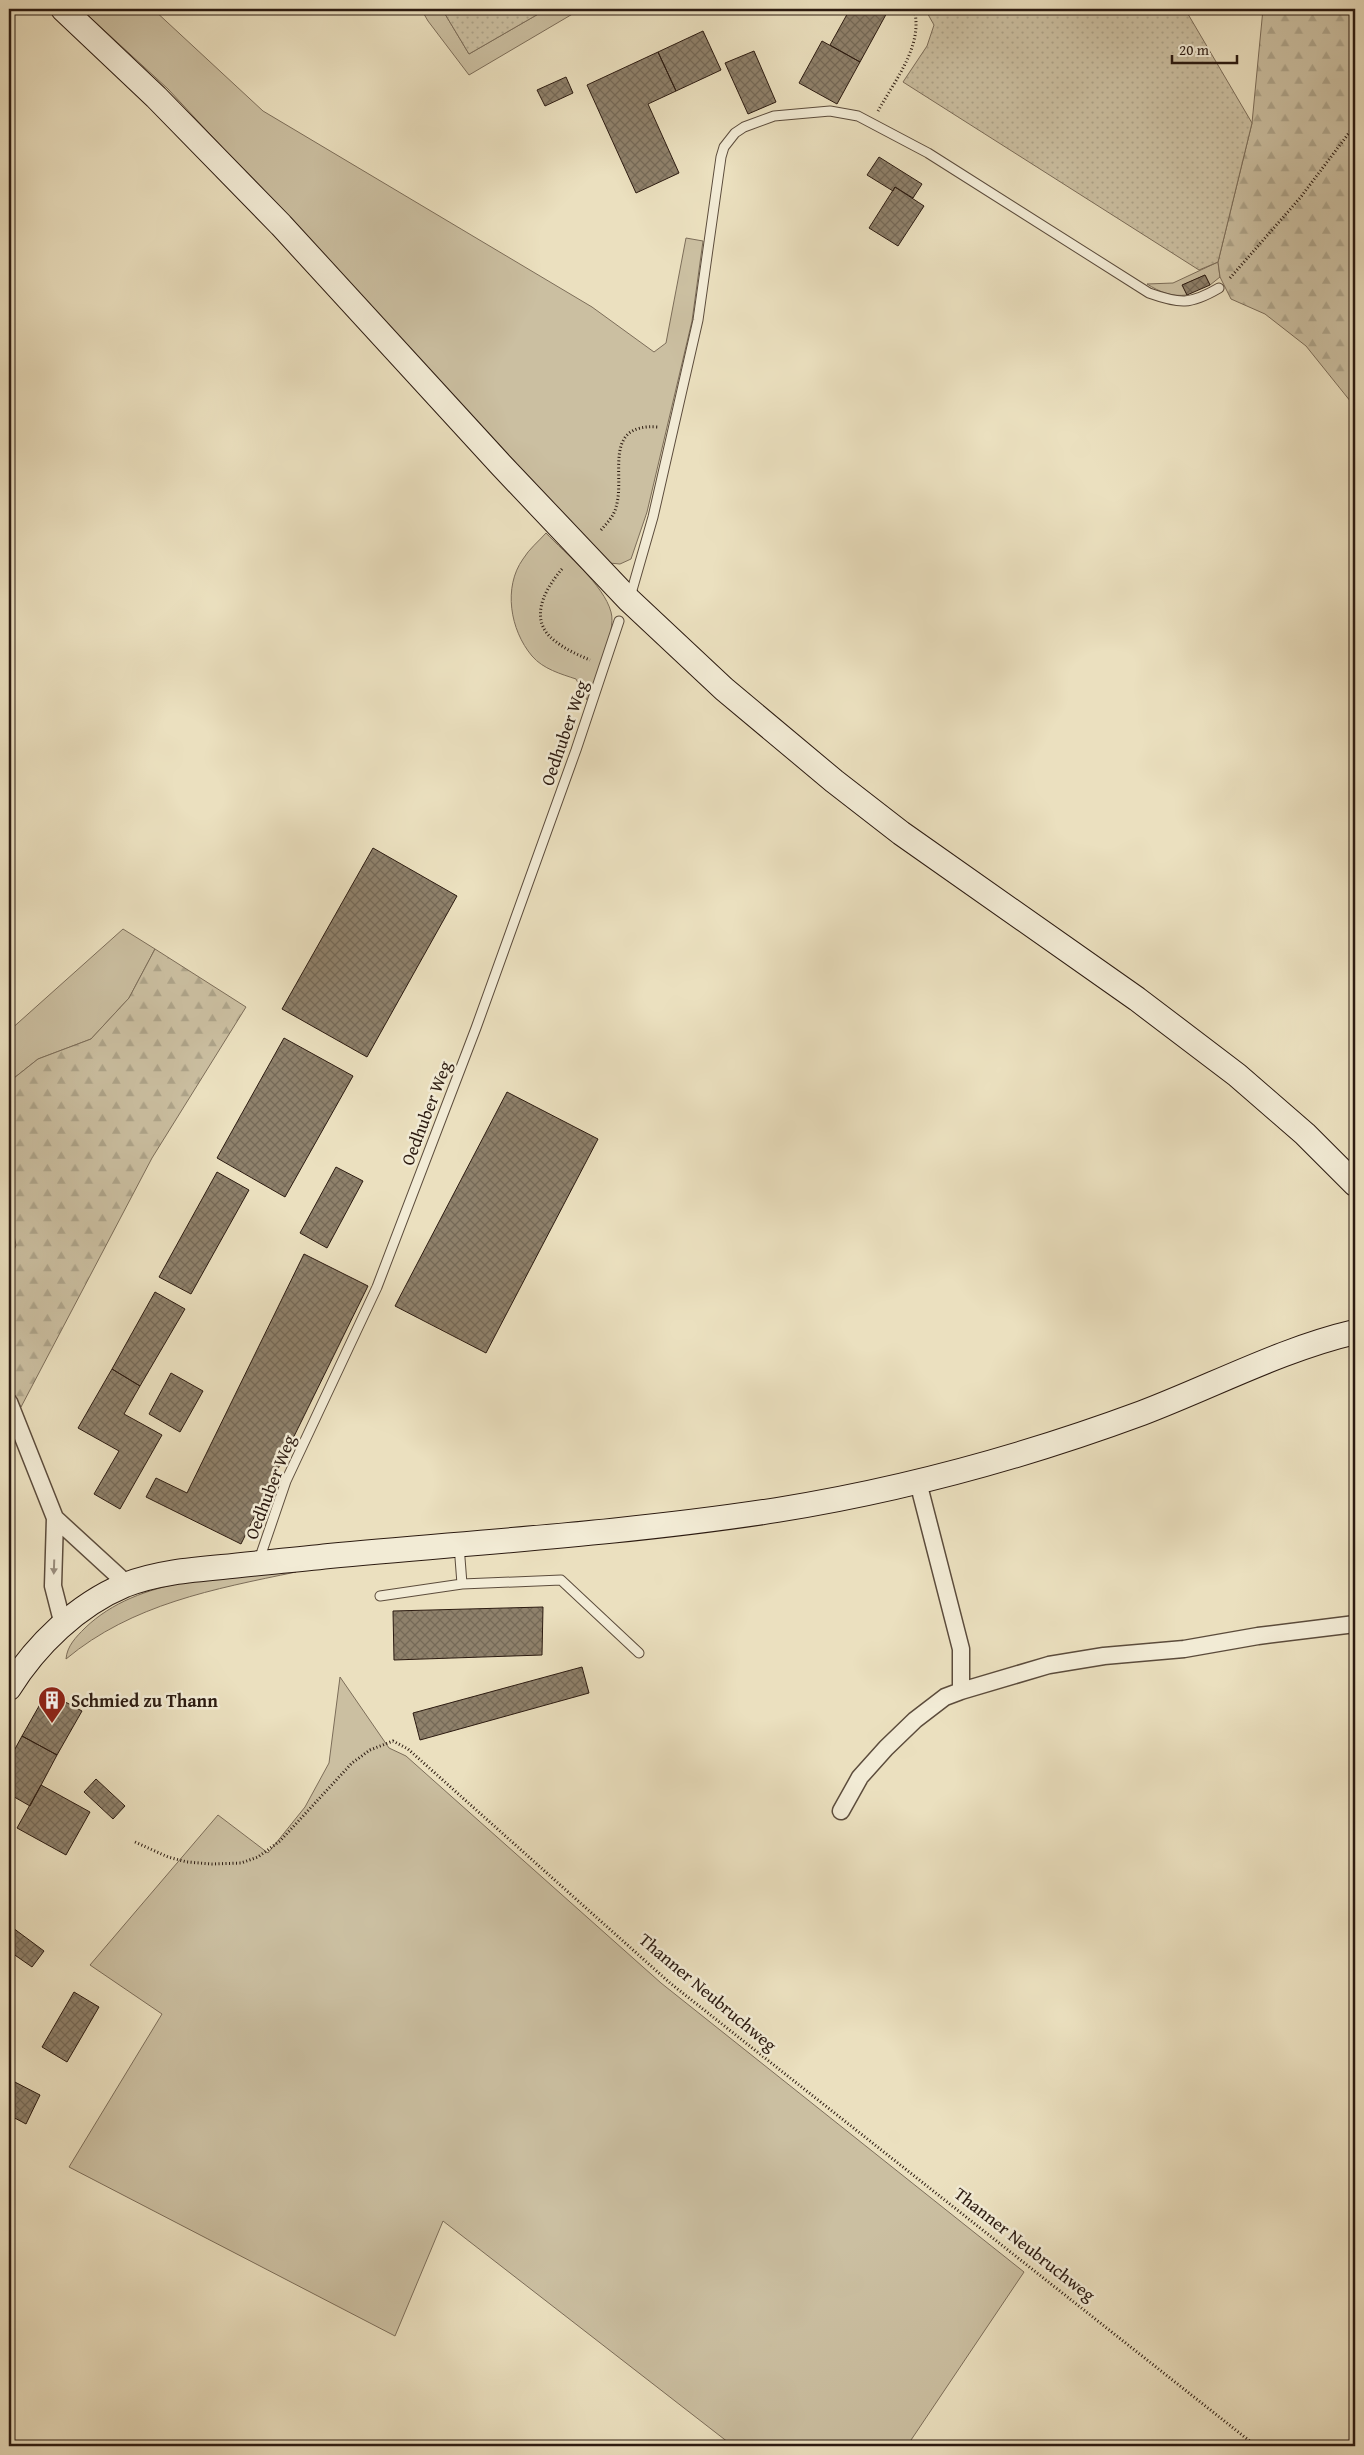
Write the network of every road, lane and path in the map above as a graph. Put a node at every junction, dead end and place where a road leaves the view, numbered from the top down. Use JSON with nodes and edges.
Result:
{"nodes":[{"id":1,"x":63,"y":9,"type":"edge"},
{"id":2,"x":914,"y":9,"type":"edge"},
{"id":3,"x":872,"y":122,"type":"junction"},
{"id":4,"x":1355,"y":125,"type":"edge"},
{"id":5,"x":1218,"y":288,"type":"joint"},
{"id":6,"x":672,"y":432,"type":"junction"},
{"id":7,"x":601,"y":530,"type":"dead end"},
{"id":8,"x":562,"y":569,"type":"dead end"},
{"id":9,"x":629,"y":600,"type":"junction"},
{"id":10,"x":618,"y":621,"type":"dead end"},
{"id":11,"x":604,"y":667,"type":"junction"},
{"id":12,"x":1354,"y":1180,"type":"edge"},
{"id":13,"x":1355,"y":1314,"type":"edge"},
{"id":14,"x":1355,"y":1332,"type":"edge"},
{"id":15,"x":1322,"y":1339,"type":"junction"},
{"id":16,"x":9,"y":1402,"type":"edge"},
{"id":17,"x":918,"y":1482,"type":"junction"},
{"id":18,"x":55,"y":1518,"type":"junction"},
{"id":19,"x":459,"y":1545,"type":"junction"},
{"id":20,"x":258,"y":1563,"type":"junction"},
{"id":21,"x":127,"y":1584,"type":"junction"},
{"id":22,"x":462,"y":1584,"type":"junction"},
{"id":23,"x":380,"y":1596,"type":"dead end"},
{"id":24,"x":1355,"y":1624,"type":"edge"},
{"id":25,"x":63,"y":1625,"type":"junction"},
{"id":26,"x":638,"y":1654,"type":"dead end"},
{"id":27,"x":9,"y":1688,"type":"edge"},
{"id":28,"x":961,"y":1691,"type":"junction"},
{"id":29,"x":841,"y":1811,"type":"dead end"},
{"id":30,"x":135,"y":1842,"type":"dead end"},
{"id":31,"x":1256,"y":2446,"type":"edge"}],
"edges":[{"from":1,"to":9,"type":"street"},
{"from":2,"to":3,"type":"path"},
{"from":3,"to":5,"type":"lane"},
{"from":3,"to":6,"type":"lane"},
{"from":4,"to":5,"type":"path"},
{"from":6,"to":7,"type":"path"},
{"from":6,"to":9,"type":"lane"},
{"from":8,"to":11,"type":"path"},
{"from":9,"to":12,"type":"street"},
{"from":10,"to":11,"type":"lane","name":"Oedhuber Weg"},
{"from":11,"to":20,"type":"lane","name":"Oedhuber Weg"},
{"from":13,"to":15,"type":"street"},
{"from":14,"to":15,"type":"street"},
{"from":15,"to":17,"type":"street"},
{"from":16,"to":18,"type":"street"},
{"from":17,"to":19,"type":"street"},
{"from":17,"to":28,"type":"street"},
{"from":18,"to":21,"type":"street"},
{"from":18,"to":25,"type":"street","one_way":true},
{"from":19,"to":20,"type":"street"},
{"from":19,"to":22,"type":"lane"},
{"from":20,"to":21,"type":"street"},
{"from":21,"to":25,"type":"street"},
{"from":22,"to":23,"type":"lane"},
{"from":22,"to":26,"type":"lane"},
{"from":24,"to":28,"type":"street"},
{"from":25,"to":27,"type":"street"},
{"from":28,"to":29,"type":"street"},
{"from":30,"to":31,"type":"path","name":"Thanner Neubruchweg"}]}
